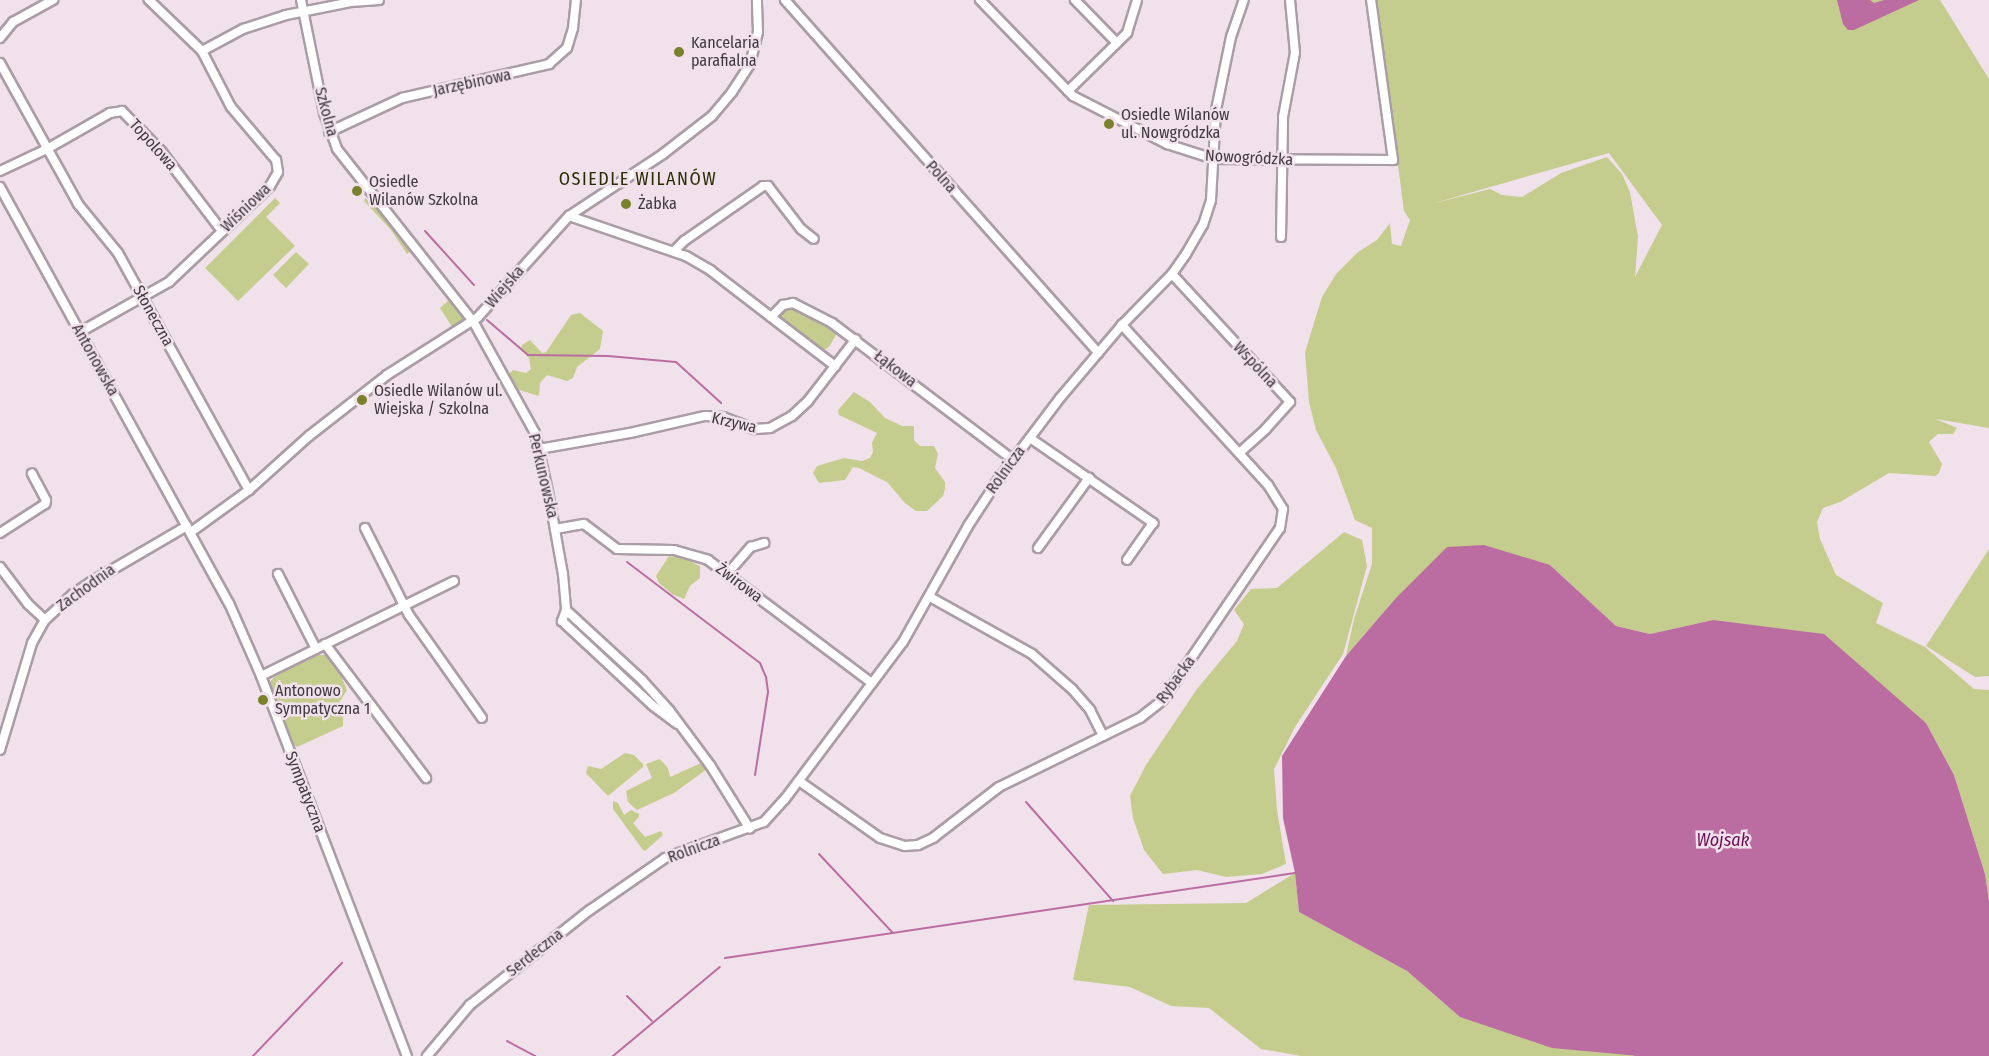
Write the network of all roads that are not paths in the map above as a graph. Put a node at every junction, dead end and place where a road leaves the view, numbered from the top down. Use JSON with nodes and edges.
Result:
{"nodes":[{"id":1,"x":53,"y":0,"type":"edge"},
{"id":2,"x":149,"y":0,"type":"edge"},
{"id":3,"x":302,"y":0,"type":"edge"},
{"id":4,"x":379,"y":0,"type":"edge"},
{"id":5,"x":576,"y":0,"type":"edge"},
{"id":6,"x":757,"y":0,"type":"edge"},
{"id":7,"x":785,"y":0,"type":"edge"},
{"id":8,"x":980,"y":0,"type":"edge"},
{"id":9,"x":1075,"y":0,"type":"edge"},
{"id":10,"x":1137,"y":0,"type":"edge"},
{"id":11,"x":1244,"y":0,"type":"edge"},
{"id":12,"x":1290,"y":0,"type":"edge"},
{"id":13,"x":1371,"y":0,"type":"edge"},
{"id":14,"x":304,"y":10,"type":"junction"},
{"id":15,"x":0,"y":38,"type":"edge"},
{"id":16,"x":1117,"y":43,"type":"junction"},
{"id":17,"x":202,"y":51,"type":"junction"},
{"id":18,"x":0,"y":63,"type":"edge"},
{"id":19,"x":1068,"y":91,"type":"junction"},
{"id":20,"x":329,"y":132,"type":"junction"},
{"id":21,"x":47,"y":149,"type":"junction"},
{"id":22,"x":1214,"y":159,"type":"junction"},
{"id":23,"x":1282,"y":160,"type":"junction"},
{"id":24,"x":0,"y":171,"type":"edge"},
{"id":25,"x":0,"y":187,"type":"edge"},
{"id":26,"x":569,"y":216,"type":"junction"},
{"id":27,"x":222,"y":231,"type":"junction"},
{"id":28,"x":1281,"y":237,"type":"dead end"},
{"id":29,"x":814,"y":239,"type":"dead end"},
{"id":30,"x":674,"y":251,"type":"junction"},
{"id":31,"x":1172,"y":274,"type":"junction"},
{"id":32,"x":143,"y":299,"type":"junction"},
{"id":33,"x":771,"y":317,"type":"junction"},
{"id":34,"x":473,"y":321,"type":"junction"},
{"id":35,"x":1122,"y":325,"type":"junction"},
{"id":36,"x":80,"y":332,"type":"junction"},
{"id":37,"x":856,"y":339,"type":"junction"},
{"id":38,"x":1098,"y":353,"type":"junction"},
{"id":39,"x":835,"y":366,"type":"junction"},
{"id":40,"x":1030,"y":438,"type":"junction"},
{"id":41,"x":539,"y":449,"type":"junction"},
{"id":42,"x":1239,"y":453,"type":"junction"},
{"id":43,"x":1013,"y":460,"type":"junction"},
{"id":44,"x":32,"y":474,"type":"dead end"},
{"id":45,"x":1089,"y":478,"type":"junction"},
{"id":46,"x":249,"y":490,"type":"junction"},
{"id":47,"x":365,"y":528,"type":"dead end"},
{"id":48,"x":189,"y":529,"type":"junction"},
{"id":49,"x":555,"y":529,"type":"junction"},
{"id":50,"x":0,"y":533,"type":"edge"},
{"id":51,"x":764,"y":543,"type":"dead end"},
{"id":52,"x":1038,"y":548,"type":"dead end"},
{"id":53,"x":1127,"y":560,"type":"dead end"},
{"id":54,"x":0,"y":567,"type":"edge"},
{"id":55,"x":278,"y":573,"type":"dead end"},
{"id":56,"x":728,"y":573,"type":"junction"},
{"id":57,"x":454,"y":581,"type":"dead end"},
{"id":58,"x":930,"y":597,"type":"junction"},
{"id":59,"x":403,"y":605,"type":"junction"},
{"id":60,"x":45,"y":620,"type":"junction"},
{"id":61,"x":325,"y":644,"type":"junction"},
{"id":62,"x":316,"y":649,"type":"junction"},
{"id":63,"x":261,"y":676,"type":"junction"},
{"id":64,"x":872,"y":683,"type":"junction"},
{"id":65,"x":482,"y":718,"type":"dead end"},
{"id":66,"x":1103,"y":736,"type":"junction"},
{"id":67,"x":0,"y":750,"type":"edge"},
{"id":68,"x":426,"y":778,"type":"dead end"},
{"id":69,"x":799,"y":781,"type":"junction"},
{"id":70,"x":750,"y":829,"type":"junction"},
{"id":71,"x":655,"y":864,"type":"joint"},
{"id":72,"x":408,"y":1056,"type":"edge"},
{"id":73,"x":427,"y":1056,"type":"edge"}],
"edges":[{"from":1,"to":15,"type":"street"},
{"from":2,"to":17,"type":"street","name":"Wiśniowa"},
{"from":3,"to":14,"type":"street","name":"Szkolna"},
{"from":4,"to":14,"type":"street"},
{"from":5,"to":20,"type":"street","name":"Jarzębinowa"},
{"from":6,"to":26,"type":"street","name":"Wiejska"},
{"from":7,"to":38,"type":"street","name":"Polna"},
{"from":8,"to":19,"type":"street","name":"Nowogródzka"},
{"from":9,"to":16,"type":"street"},
{"from":10,"to":16,"type":"street"},
{"from":11,"to":22,"type":"street","name":"Rolnicza"},
{"from":12,"to":23,"type":"street"},
{"from":13,"to":23,"type":"street","name":"Nowogródzka"},
{"from":14,"to":17,"type":"street"},
{"from":14,"to":20,"type":"street","name":"Szkolna"},
{"from":16,"to":19,"type":"street"},
{"from":17,"to":27,"type":"street","name":"Wiśniowa"},
{"from":18,"to":21,"type":"street","name":"Słoneczna"},
{"from":19,"to":22,"type":"street","name":"Nowogródzka"},
{"from":20,"to":34,"type":"street","name":"Szkolna"},
{"from":21,"to":24,"type":"street","name":"Topolowa"},
{"from":21,"to":27,"type":"street","name":"Topolowa"},
{"from":21,"to":32,"type":"street","name":"Słoneczna"},
{"from":22,"to":23,"type":"street","name":"Nowogródzka"},
{"from":22,"to":31,"type":"street","name":"Rolnicza"},
{"from":23,"to":28,"type":"street"},
{"from":25,"to":36,"type":"street","name":"Antonowska"},
{"from":26,"to":30,"type":"street"},
{"from":26,"to":34,"type":"street","name":"Wiejska"},
{"from":27,"to":32,"type":"street","name":"Wiśniowa"},
{"from":29,"to":30,"type":"street"},
{"from":30,"to":33,"type":"street"},
{"from":31,"to":35,"type":"street","name":"Rolnicza"},
{"from":31,"to":42,"type":"street","name":"Wspólna"},
{"from":32,"to":36,"type":"street","name":"Wiśniowa"},
{"from":32,"to":46,"type":"street","name":"Słoneczna"},
{"from":33,"to":37,"type":"street","name":"Łąkowa"},
{"from":33,"to":39,"type":"street"},
{"from":34,"to":41,"type":"street","name":"Perkunowska"},
{"from":34,"to":46,"type":"street","name":"Wiejska"},
{"from":35,"to":38,"type":"street","name":"Rolnicza"},
{"from":35,"to":42,"type":"street","name":"Rybacka"},
{"from":36,"to":48,"type":"street","name":"Antonowska"},
{"from":37,"to":39,"type":"street","name":"Krzywa"},
{"from":37,"to":43,"type":"street","name":"Łąkowa"},
{"from":38,"to":40,"type":"street","name":"Rolnicza"},
{"from":39,"to":41,"type":"street","name":"Krzywa"},
{"from":40,"to":43,"type":"street","name":"Rolnicza"},
{"from":40,"to":45,"type":"street"},
{"from":41,"to":49,"type":"street","name":"Perkunowska"},
{"from":42,"to":66,"type":"street","name":"Rybacka"},
{"from":43,"to":58,"type":"street","name":"Rolnicza"},
{"from":44,"to":50,"type":"street"},
{"from":45,"to":52,"type":"street"},
{"from":45,"to":53,"type":"street"},
{"from":46,"to":48,"type":"street","name":"Wiejska"},
{"from":47,"to":59,"type":"street"},
{"from":48,"to":60,"type":"street","name":"Zachodnia"},
{"from":48,"to":63,"type":"street","name":"Sympatyczna"},
{"from":49,"to":56,"type":"street","name":"Żwirowa"},
{"from":49,"to":70,"type":"street","name":"Perkunowska"},
{"from":51,"to":56,"type":"street"},
{"from":54,"to":60,"type":"street"},
{"from":55,"to":62,"type":"street"},
{"from":56,"to":64,"type":"street","name":"Żwirowa"},
{"from":57,"to":59,"type":"street"},
{"from":58,"to":64,"type":"street","name":"Rolnicza"},
{"from":58,"to":66,"type":"street"},
{"from":59,"to":61,"type":"street"},
{"from":59,"to":65,"type":"street"},
{"from":60,"to":67,"type":"street","name":"Zachodnia"},
{"from":61,"to":62,"type":"street"},
{"from":61,"to":68,"type":"street"},
{"from":62,"to":63,"type":"street"},
{"from":63,"to":72,"type":"street","name":"Sympatyczna"},
{"from":64,"to":69,"type":"street","name":"Rolnicza"},
{"from":66,"to":69,"type":"street","name":"Rybacka"},
{"from":69,"to":70,"type":"street","name":"Rolnicza"},
{"from":70,"to":71,"type":"street","name":"Rolnicza"},
{"from":71,"to":73,"type":"street","name":"Serdeczna"}]}
